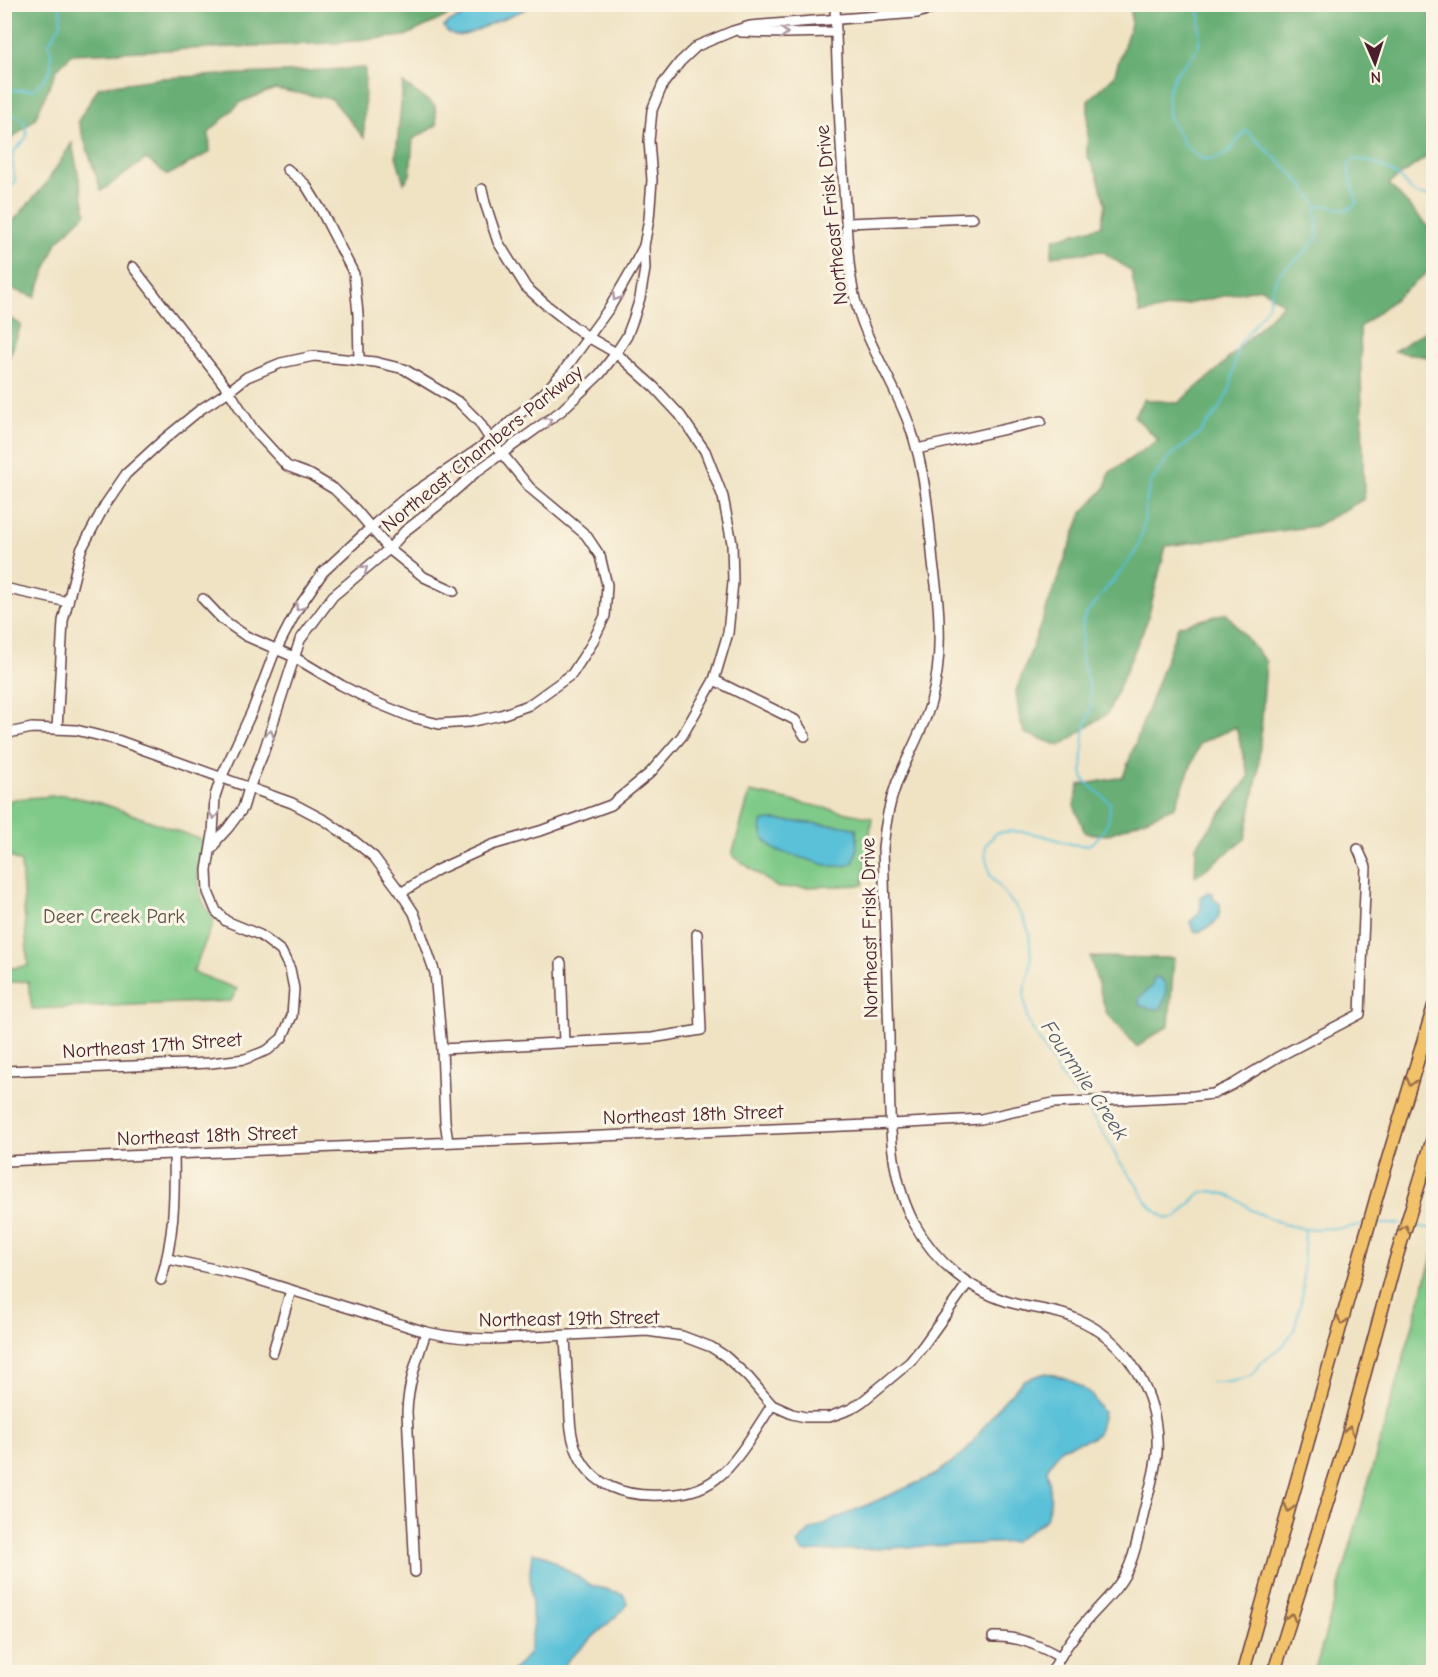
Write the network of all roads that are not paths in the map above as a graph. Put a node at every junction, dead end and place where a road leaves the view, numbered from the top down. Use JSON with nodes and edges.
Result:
{"nodes":[{"id":1,"x":835,"y":4,"type":"edge"},
{"id":2,"x":946,"y":4,"type":"edge"},
{"id":3,"x":835,"y":20,"type":"junction"},
{"id":4,"x":733,"y":31,"type":"junction"},
{"id":5,"x":836,"y":32,"type":"junction"},
{"id":6,"x":287,"y":169,"type":"dead end"},
{"id":7,"x":482,"y":189,"type":"dead end"},
{"id":8,"x":973,"y":218,"type":"dead end"},
{"id":9,"x":846,"y":223,"type":"junction"},
{"id":10,"x":644,"y":246,"type":"junction"},
{"id":11,"x":133,"y":267,"type":"dead end"},
{"id":12,"x":588,"y":337,"type":"junction"},
{"id":13,"x":616,"y":353,"type":"junction"},
{"id":14,"x":359,"y":360,"type":"junction"},
{"id":15,"x":229,"y":391,"type":"junction"},
{"id":16,"x":1041,"y":421,"type":"dead end"},
{"id":17,"x":490,"y":439,"type":"junction"},
{"id":18,"x":917,"y":449,"type":"junction"},
{"id":19,"x":501,"y":453,"type":"junction"},
{"id":20,"x":370,"y":528,"type":"junction"},
{"id":21,"x":389,"y":549,"type":"junction"},
{"id":22,"x":4,"y":588,"type":"edge"},
{"id":23,"x":454,"y":591,"type":"dead end"},
{"id":24,"x":203,"y":599,"type":"dead end"},
{"id":25,"x":68,"y":602,"type":"junction"},
{"id":26,"x":276,"y":649,"type":"junction"},
{"id":27,"x":294,"y":657,"type":"junction"},
{"id":28,"x":714,"y":681,"type":"junction"},
{"id":29,"x":57,"y":729,"type":"junction"},
{"id":30,"x":4,"y":734,"type":"edge"},
{"id":31,"x":805,"y":736,"type":"dead end"},
{"id":32,"x":221,"y":778,"type":"junction"},
{"id":33,"x":249,"y":788,"type":"junction"},
{"id":34,"x":1358,"y":849,"type":"dead end"},
{"id":35,"x":211,"y":852,"type":"junction"},
{"id":36,"x":402,"y":893,"type":"junction"},
{"id":37,"x":697,"y":934,"type":"dead end"},
{"id":38,"x":561,"y":963,"type":"dead end"},
{"id":39,"x":1434,"y":1006,"type":"edge"},
{"id":40,"x":564,"y":1043,"type":"junction"},
{"id":41,"x":442,"y":1049,"type":"junction"},
{"id":42,"x":4,"y":1071,"type":"edge"},
{"id":43,"x":891,"y":1124,"type":"junction"},
{"id":44,"x":1434,"y":1135,"type":"edge"},
{"id":45,"x":448,"y":1143,"type":"junction"},
{"id":46,"x":174,"y":1154,"type":"junction"},
{"id":47,"x":4,"y":1161,"type":"edge"},
{"id":48,"x":168,"y":1259,"type":"junction"},
{"id":49,"x":161,"y":1280,"type":"dead end"},
{"id":50,"x":968,"y":1283,"type":"junction"},
{"id":51,"x":291,"y":1290,"type":"junction"},
{"id":52,"x":426,"y":1332,"type":"junction"},
{"id":53,"x":565,"y":1336,"type":"junction"},
{"id":54,"x":273,"y":1352,"type":"dead end"},
{"id":55,"x":772,"y":1405,"type":"junction"},
{"id":56,"x":415,"y":1572,"type":"dead end"},
{"id":57,"x":993,"y":1637,"type":"dead end"},
{"id":58,"x":1060,"y":1657,"type":"junction"},
{"id":59,"x":1052,"y":1672,"type":"edge"},
{"id":60,"x":1243,"y":1672,"type":"edge"},
{"id":61,"x":1274,"y":1672,"type":"edge"}],
"edges":[{"from":1,"to":3,"type":"street","name":"Northeast Frisk Drive"},
{"from":2,"to":3,"type":"street","name":"Northeast Chambers Parkway"},
{"from":3,"to":4,"type":"street","name":"Northeast Chambers Parkway"},
{"from":3,"to":5,"type":"street","name":"Northeast Frisk Drive"},
{"from":4,"to":5,"type":"street","name":"Northeast Chambers Parkway","one_way":true},
{"from":4,"to":10,"type":"street","name":"Northeast Chambers Parkway"},
{"from":5,"to":9,"type":"street","name":"Northeast Frisk Drive"},
{"from":6,"to":14,"type":"street"},
{"from":7,"to":12,"type":"street"},
{"from":8,"to":9,"type":"street"},
{"from":9,"to":18,"type":"street","name":"Northeast Frisk Drive"},
{"from":10,"to":12,"type":"street","name":"Northeast Chambers Parkway","one_way":true},
{"from":10,"to":13,"type":"street","name":"Northeast Chambers Parkway"},
{"from":11,"to":15,"type":"street"},
{"from":12,"to":13,"type":"street"},
{"from":12,"to":17,"type":"street","name":"Northeast Chambers Parkway"},
{"from":19,"to":13,"type":"street","name":"Northeast Chambers Parkway","one_way":true},
{"from":13,"to":28,"type":"street"},
{"from":14,"to":15,"type":"street"},
{"from":14,"to":17,"type":"street"},
{"from":15,"to":20,"type":"street"},
{"from":15,"to":25,"type":"street"},
{"from":16,"to":18,"type":"street"},
{"from":17,"to":19,"type":"street"},
{"from":17,"to":20,"type":"street","name":"Northeast Chambers Parkway"},
{"from":18,"to":43,"type":"street","name":"Northeast Frisk Drive"},
{"from":19,"to":21,"type":"street","name":"Northeast Chambers Parkway"},
{"from":19,"to":27,"type":"street"},
{"from":20,"to":21,"type":"street"},
{"from":20,"to":26,"type":"street","name":"Northeast Chambers Parkway","one_way":true},
{"from":21,"to":23,"type":"street"},
{"from":27,"to":21,"type":"street","name":"Northeast Chambers Parkway","one_way":true},
{"from":22,"to":25,"type":"street"},
{"from":24,"to":26,"type":"street"},
{"from":25,"to":29,"type":"street"},
{"from":26,"to":27,"type":"street"},
{"from":26,"to":32,"type":"street","name":"Northeast Chambers Parkway"},
{"from":33,"to":27,"type":"street","name":"Northeast Chambers Parkway","one_way":true},
{"from":28,"to":31,"type":"street"},
{"from":28,"to":36,"type":"street"},
{"from":29,"to":30,"type":"street"},
{"from":29,"to":32,"type":"street"},
{"from":32,"to":33,"type":"street"},
{"from":32,"to":35,"type":"street","name":"Northeast 17th Street","one_way":true},
{"from":33,"to":35,"type":"street","name":"Northeast 17th Street"},
{"from":33,"to":36,"type":"street"},
{"from":34,"to":43,"type":"street","name":"Northeast 18th Street"},
{"from":35,"to":42,"type":"street","name":"Northeast 17th Street"},
{"from":36,"to":41,"type":"street"},
{"from":37,"to":40,"type":"street"},
{"from":38,"to":40,"type":"street"},
{"from":39,"to":60,"type":"highway","one_way":true},
{"from":40,"to":41,"type":"street"},
{"from":41,"to":45,"type":"street"},
{"from":43,"to":45,"type":"street","name":"Northeast 18th Street"},
{"from":43,"to":50,"type":"street","name":"Northeast Frisk Drive"},
{"from":61,"to":44,"type":"highway","one_way":true},
{"from":45,"to":46,"type":"street","name":"Northeast 18th Street"},
{"from":46,"to":47,"type":"street","name":"Northeast 18th Street"},
{"from":46,"to":48,"type":"street"},
{"from":48,"to":49,"type":"street"},
{"from":48,"to":51,"type":"street","name":"Northeast 19th Street"},
{"from":50,"to":55,"type":"street","name":"Northeast 19th Street"},
{"from":50,"to":58,"type":"street","name":"Northeast Frisk Drive"},
{"from":51,"to":52,"type":"street","name":"Northeast 19th Street"},
{"from":51,"to":54,"type":"street"},
{"from":52,"to":53,"type":"street","name":"Northeast 19th Street"},
{"from":52,"to":56,"type":"street"},
{"from":53,"to":55,"type":"street","name":"Northeast 19th Street"},
{"from":53,"to":55,"type":"street"},
{"from":57,"to":58,"type":"street"},
{"from":58,"to":59,"type":"street","name":"Northeast Frisk Drive"}]}
